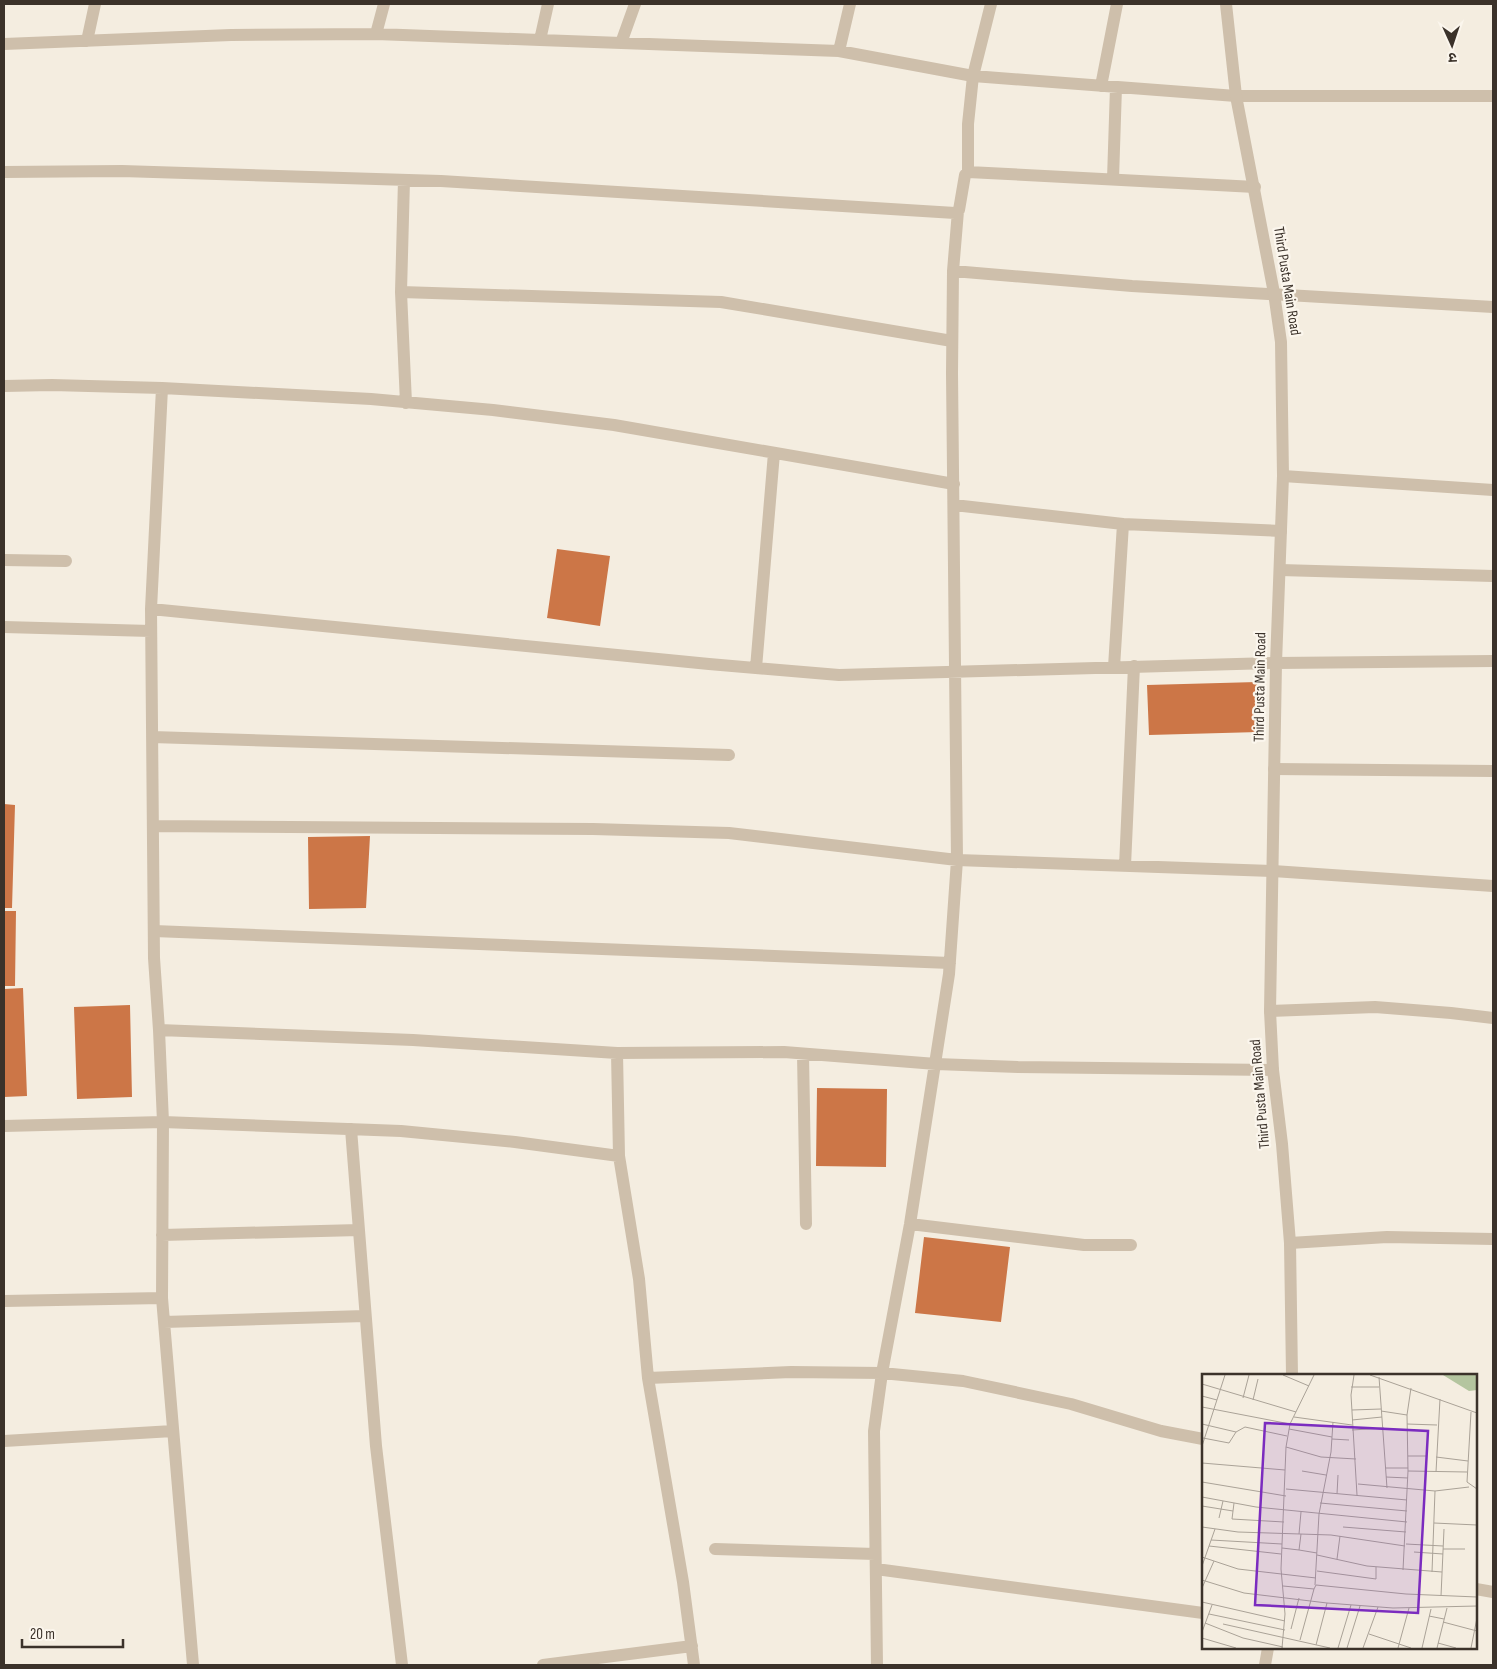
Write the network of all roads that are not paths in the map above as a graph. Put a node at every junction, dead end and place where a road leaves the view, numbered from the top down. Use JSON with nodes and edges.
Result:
{"nodes":[{"id":1,"x":95,"y":4,"type":"edge"},
{"id":2,"x":384,"y":4,"type":"edge"},
{"id":3,"x":548,"y":4,"type":"edge"},
{"id":4,"x":635,"y":4,"type":"edge"},
{"id":5,"x":850,"y":4,"type":"edge"},
{"id":6,"x":991,"y":4,"type":"edge"},
{"id":7,"x":1117,"y":4,"type":"edge"},
{"id":8,"x":1226,"y":4,"type":"edge"},
{"id":9,"x":376,"y":34,"type":"junction"},
{"id":10,"x":87,"y":40,"type":"junction"},
{"id":11,"x":540,"y":40,"type":"junction"},
{"id":12,"x":621,"y":43,"type":"junction"},
{"id":13,"x":4,"y":44,"type":"edge"},
{"id":14,"x":839,"y":52,"type":"junction"},
{"id":15,"x":973,"y":76,"type":"junction"},
{"id":16,"x":1101,"y":86,"type":"junction"},
{"id":17,"x":1116,"y":87,"type":"junction"},
{"id":18,"x":1236,"y":96,"type":"junction"},
{"id":19,"x":1493,"y":96,"type":"edge"},
{"id":20,"x":4,"y":172,"type":"edge"},
{"id":21,"x":968,"y":172,"type":"junction"},
{"id":22,"x":1113,"y":179,"type":"junction"},
{"id":23,"x":404,"y":180,"type":"junction"},
{"id":24,"x":1255,"y":187,"type":"junction"},
{"id":25,"x":958,"y":211,"type":"junction"},
{"id":26,"x":953,"y":272,"type":"junction"},
{"id":27,"x":401,"y":292,"type":"junction"},
{"id":28,"x":1274,"y":293,"type":"junction"},
{"id":29,"x":1493,"y":307,"type":"edge"},
{"id":30,"x":952,"y":341,"type":"junction"},
{"id":31,"x":4,"y":386,"type":"edge"},
{"id":32,"x":162,"y":388,"type":"junction"},
{"id":33,"x":406,"y":402,"type":"junction"},
{"id":34,"x":774,"y":453,"type":"junction"},
{"id":35,"x":1283,"y":476,"type":"junction"},
{"id":36,"x":954,"y":484,"type":"junction"},
{"id":37,"x":1493,"y":490,"type":"edge"},
{"id":38,"x":954,"y":505,"type":"junction"},
{"id":39,"x":1123,"y":524,"type":"junction"},
{"id":40,"x":1281,"y":531,"type":"junction"},
{"id":41,"x":4,"y":560,"type":"edge"},
{"id":42,"x":66,"y":561,"type":"dead end"},
{"id":43,"x":1280,"y":570,"type":"junction"},
{"id":44,"x":1493,"y":576,"type":"edge"},
{"id":45,"x":151,"y":609,"type":"junction"},
{"id":46,"x":4,"y":627,"type":"edge"},
{"id":47,"x":151,"y":631,"type":"junction"},
{"id":48,"x":1493,"y":661,"type":"edge"},
{"id":49,"x":1276,"y":664,"type":"junction"},
{"id":50,"x":1134,"y":666,"type":"junction"},
{"id":51,"x":1114,"y":667,"type":"junction"},
{"id":52,"x":756,"y":668,"type":"junction"},
{"id":53,"x":954,"y":671,"type":"junction"},
{"id":54,"x":152,"y":737,"type":"junction"},
{"id":55,"x":729,"y":755,"type":"dead end"},
{"id":56,"x":1274,"y":769,"type":"junction"},
{"id":57,"x":1493,"y":771,"type":"edge"},
{"id":58,"x":153,"y":826,"type":"junction"},
{"id":59,"x":956,"y":860,"type":"junction"},
{"id":60,"x":1124,"y":866,"type":"junction"},
{"id":61,"x":1273,"y":871,"type":"junction"},
{"id":62,"x":1493,"y":886,"type":"edge"},
{"id":63,"x":154,"y":931,"type":"junction"},
{"id":64,"x":950,"y":962,"type":"junction"},
{"id":65,"x":1270,"y":1011,"type":"junction"},
{"id":66,"x":1493,"y":1018,"type":"edge"},
{"id":67,"x":159,"y":1030,"type":"junction"},
{"id":68,"x":617,"y":1053,"type":"junction"},
{"id":69,"x":803,"y":1054,"type":"junction"},
{"id":70,"x":936,"y":1064,"type":"junction"},
{"id":71,"x":1273,"y":1070,"type":"junction"},
{"id":72,"x":163,"y":1122,"type":"junction"},
{"id":73,"x":4,"y":1126,"type":"edge"},
{"id":74,"x":351,"y":1129,"type":"junction"},
{"id":75,"x":619,"y":1156,"type":"junction"},
{"id":76,"x":806,"y":1224,"type":"dead end"},
{"id":77,"x":910,"y":1224,"type":"junction"},
{"id":78,"x":359,"y":1230,"type":"junction"},
{"id":79,"x":162,"y":1235,"type":"junction"},
{"id":80,"x":1493,"y":1239,"type":"edge"},
{"id":81,"x":1290,"y":1243,"type":"junction"},
{"id":82,"x":1131,"y":1245,"type":"dead end"},
{"id":83,"x":162,"y":1298,"type":"junction"},
{"id":84,"x":4,"y":1302,"type":"edge"},
{"id":85,"x":365,"y":1316,"type":"junction"},
{"id":86,"x":164,"y":1322,"type":"junction"},
{"id":87,"x":882,"y":1373,"type":"junction"},
{"id":88,"x":1292,"y":1374,"type":"edge"},
{"id":89,"x":648,"y":1378,"type":"junction"},
{"id":90,"x":173,"y":1431,"type":"junction"},
{"id":91,"x":1202,"y":1439,"type":"edge"},
{"id":92,"x":4,"y":1440,"type":"edge"},
{"id":93,"x":715,"y":1549,"type":"dead end"},
{"id":94,"x":876,"y":1554,"type":"junction"},
{"id":95,"x":876,"y":1569,"type":"junction"},
{"id":96,"x":1477,"y":1589,"type":"edge"},
{"id":97,"x":1493,"y":1592,"type":"edge"},
{"id":98,"x":1202,"y":1613,"type":"edge"},
{"id":99,"x":692,"y":1646,"type":"junction"},
{"id":100,"x":1268,"y":1649,"type":"edge"},
{"id":101,"x":193,"y":1665,"type":"edge"},
{"id":102,"x":402,"y":1665,"type":"edge"},
{"id":103,"x":544,"y":1665,"type":"edge"},
{"id":104,"x":694,"y":1665,"type":"edge"},
{"id":105,"x":877,"y":1665,"type":"edge"},
{"id":106,"x":1265,"y":1665,"type":"edge"}],
"edges":[{"from":1,"to":10,"type":"street"},
{"from":2,"to":9,"type":"street"},
{"from":3,"to":11,"type":"street"},
{"from":4,"to":12,"type":"street"},
{"from":5,"to":14,"type":"street"},
{"from":6,"to":15,"type":"street"},
{"from":7,"to":16,"type":"street"},
{"from":8,"to":18,"type":"street","name":"Third Pusta Main Road"},
{"from":9,"to":10,"type":"street"},
{"from":9,"to":11,"type":"street"},
{"from":10,"to":13,"type":"street"},
{"from":11,"to":12,"type":"street"},
{"from":12,"to":14,"type":"street"},
{"from":14,"to":15,"type":"street"},
{"from":15,"to":16,"type":"street"},
{"from":15,"to":21,"type":"street"},
{"from":16,"to":17,"type":"street"},
{"from":17,"to":18,"type":"street"},
{"from":17,"to":22,"type":"street"},
{"from":18,"to":19,"type":"street"},
{"from":18,"to":24,"type":"street","name":"Third Pusta Main Road"},
{"from":20,"to":23,"type":"street"},
{"from":21,"to":22,"type":"street"},
{"from":21,"to":25,"type":"street"},
{"from":22,"to":24,"type":"street"},
{"from":23,"to":25,"type":"street"},
{"from":23,"to":27,"type":"street"},
{"from":24,"to":28,"type":"street","name":"Third Pusta Main Road"},
{"from":25,"to":26,"type":"street"},
{"from":26,"to":28,"type":"street"},
{"from":26,"to":30,"type":"street"},
{"from":27,"to":30,"type":"street"},
{"from":27,"to":33,"type":"street"},
{"from":28,"to":29,"type":"street"},
{"from":28,"to":35,"type":"street","name":"Third Pusta Main Road"},
{"from":30,"to":36,"type":"street"},
{"from":31,"to":32,"type":"street"},
{"from":32,"to":33,"type":"street"},
{"from":32,"to":45,"type":"street"},
{"from":33,"to":34,"type":"street"},
{"from":34,"to":36,"type":"street"},
{"from":34,"to":52,"type":"street"},
{"from":35,"to":37,"type":"street"},
{"from":35,"to":40,"type":"street","name":"Third Pusta Main Road"},
{"from":36,"to":38,"type":"street"},
{"from":38,"to":39,"type":"street"},
{"from":38,"to":53,"type":"street"},
{"from":39,"to":40,"type":"street"},
{"from":39,"to":51,"type":"street"},
{"from":40,"to":43,"type":"street","name":"Third Pusta Main Road"},
{"from":41,"to":42,"type":"street"},
{"from":43,"to":44,"type":"street"},
{"from":43,"to":49,"type":"street","name":"Third Pusta Main Road"},
{"from":45,"to":47,"type":"street"},
{"from":45,"to":52,"type":"street"},
{"from":46,"to":47,"type":"street"},
{"from":47,"to":54,"type":"street"},
{"from":48,"to":49,"type":"street"},
{"from":49,"to":50,"type":"street"},
{"from":49,"to":56,"type":"street","name":"Third Pusta Main Road"},
{"from":50,"to":51,"type":"street"},
{"from":50,"to":60,"type":"street"},
{"from":51,"to":53,"type":"street"},
{"from":52,"to":53,"type":"street"},
{"from":53,"to":59,"type":"street"},
{"from":54,"to":55,"type":"street"},
{"from":54,"to":58,"type":"street"},
{"from":56,"to":57,"type":"street"},
{"from":56,"to":61,"type":"street","name":"Third Pusta Main Road"},
{"from":58,"to":59,"type":"street"},
{"from":58,"to":63,"type":"street"},
{"from":59,"to":60,"type":"street"},
{"from":59,"to":64,"type":"street"},
{"from":60,"to":61,"type":"street"},
{"from":61,"to":62,"type":"street"},
{"from":61,"to":65,"type":"street","name":"Third Pusta Main Road"},
{"from":63,"to":64,"type":"street"},
{"from":63,"to":67,"type":"street"},
{"from":64,"to":70,"type":"street"},
{"from":65,"to":66,"type":"street"},
{"from":65,"to":71,"type":"street","name":"Third Pusta Main Road"},
{"from":67,"to":68,"type":"street"},
{"from":67,"to":72,"type":"street"},
{"from":68,"to":69,"type":"street"},
{"from":68,"to":75,"type":"street"},
{"from":69,"to":70,"type":"street"},
{"from":69,"to":76,"type":"street"},
{"from":70,"to":71,"type":"street"},
{"from":70,"to":77,"type":"street"},
{"from":71,"to":81,"type":"street","name":"Third Pusta Main Road"},
{"from":72,"to":73,"type":"street"},
{"from":72,"to":74,"type":"street"},
{"from":72,"to":79,"type":"street"},
{"from":74,"to":75,"type":"street"},
{"from":74,"to":78,"type":"street"},
{"from":75,"to":89,"type":"street"},
{"from":77,"to":82,"type":"street"},
{"from":77,"to":87,"type":"street"},
{"from":78,"to":79,"type":"street"},
{"from":78,"to":85,"type":"street"},
{"from":79,"to":83,"type":"street"},
{"from":80,"to":81,"type":"street"},
{"from":81,"to":88,"type":"street","name":"Third Pusta Main Road"},
{"from":83,"to":84,"type":"street"},
{"from":83,"to":86,"type":"street"},
{"from":85,"to":86,"type":"street"},
{"from":85,"to":102,"type":"street"},
{"from":86,"to":90,"type":"street"},
{"from":87,"to":89,"type":"street"},
{"from":87,"to":91,"type":"street"},
{"from":87,"to":94,"type":"street"},
{"from":89,"to":99,"type":"street"},
{"from":90,"to":92,"type":"street"},
{"from":90,"to":101,"type":"street"},
{"from":93,"to":94,"type":"street"},
{"from":94,"to":95,"type":"street"},
{"from":95,"to":98,"type":"street"},
{"from":95,"to":105,"type":"street"},
{"from":96,"to":97,"type":"street"},
{"from":99,"to":103,"type":"street"},
{"from":99,"to":104,"type":"street"},
{"from":100,"to":106,"type":"street"}]}
